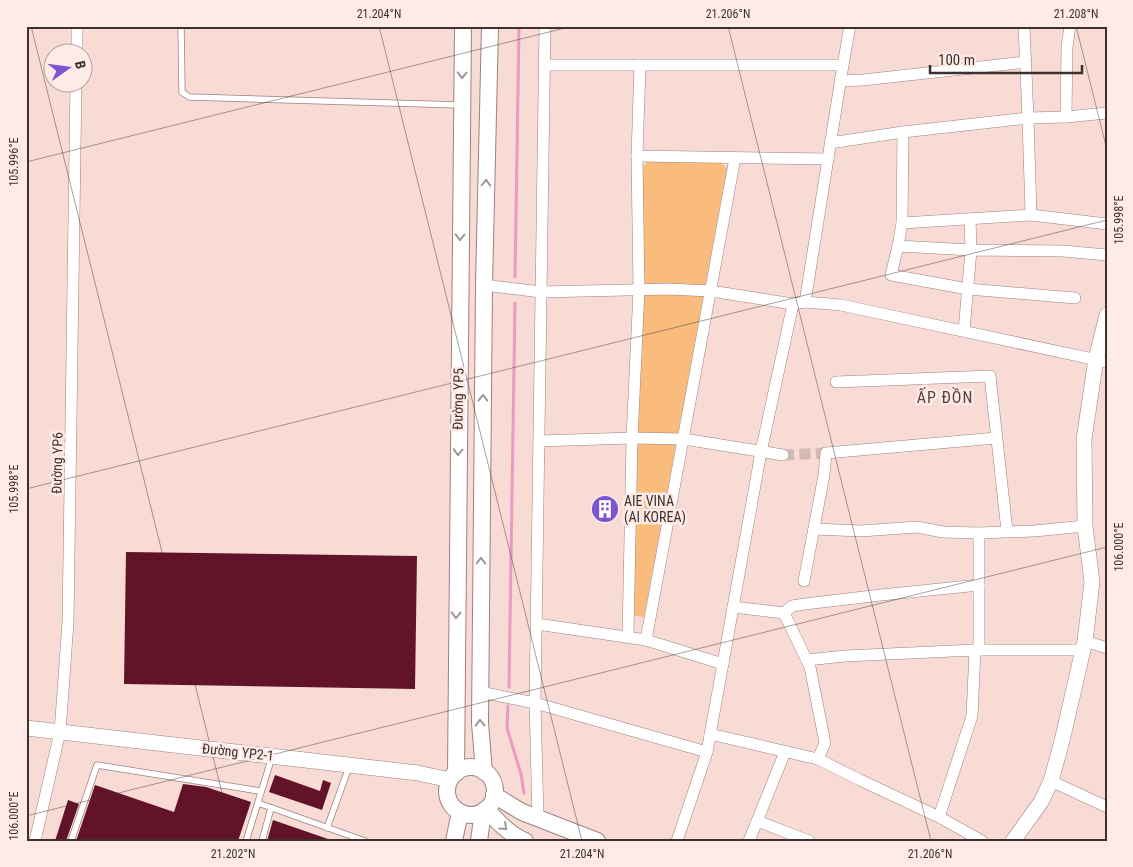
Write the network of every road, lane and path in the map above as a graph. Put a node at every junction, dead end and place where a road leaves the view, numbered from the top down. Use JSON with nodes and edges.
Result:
{"nodes":[{"id":1,"x":77,"y":26,"type":"edge"},
{"id":2,"x":181,"y":26,"type":"edge"},
{"id":3,"x":463,"y":26,"type":"edge"},
{"id":4,"x":490,"y":26,"type":"edge"},
{"id":5,"x":545,"y":26,"type":"edge"},
{"id":6,"x":850,"y":26,"type":"edge"},
{"id":7,"x":1024,"y":26,"type":"edge"},
{"id":8,"x":1070,"y":26,"type":"edge"},
{"id":9,"x":77,"y":42,"type":"edge"},
{"id":10,"x":1026,"y":62,"type":"junction"},
{"id":11,"x":545,"y":65,"type":"junction"},
{"id":12,"x":640,"y":65,"type":"junction"},
{"id":13,"x":842,"y":66,"type":"junction"},
{"id":14,"x":840,"y":81,"type":"junction"},
{"id":15,"x":76,"y":92,"type":"edge"},
{"id":16,"x":462,"y":105,"type":"junction"},
{"id":17,"x":1107,"y":113,"type":"edge"},
{"id":18,"x":1066,"y":117,"type":"junction"},
{"id":19,"x":1028,"y":118,"type":"junction"},
{"id":20,"x":903,"y":132,"type":"junction"},
{"id":21,"x":830,"y":143,"type":"junction"},
{"id":22,"x":637,"y":156,"type":"junction"},
{"id":23,"x":736,"y":158,"type":"junction"},
{"id":24,"x":828,"y":159,"type":"junction"},
{"id":25,"x":1031,"y":215,"type":"junction"},
{"id":26,"x":970,"y":219,"type":"junction"},
{"id":27,"x":902,"y":223,"type":"junction"},
{"id":28,"x":1107,"y":224,"type":"edge"},
{"id":29,"x":898,"y":246,"type":"junction"},
{"id":30,"x":971,"y":250,"type":"junction"},
{"id":31,"x":1107,"y":255,"type":"edge"},
{"id":32,"x":460,"y":284,"type":"junction"},
{"id":33,"x":484,"y":285,"type":"junction"},
{"id":34,"x":968,"y":289,"type":"junction"},
{"id":35,"x":639,"y":290,"type":"junction"},
{"id":36,"x":711,"y":291,"type":"junction"},
{"id":37,"x":541,"y":292,"type":"junction"},
{"id":38,"x":1074,"y":298,"type":"dead end"},
{"id":39,"x":805,"y":302,"type":"junction"},
{"id":40,"x":793,"y":304,"type":"junction"},
{"id":41,"x":1107,"y":315,"type":"edge"},
{"id":42,"x":964,"y":332,"type":"junction"},
{"id":43,"x":1101,"y":361,"type":"edge"},
{"id":44,"x":836,"y":382,"type":"dead end"},
{"id":45,"x":632,"y":438,"type":"junction"},
{"id":46,"x":996,"y":438,"type":"junction"},
{"id":47,"x":684,"y":440,"type":"junction"},
{"id":48,"x":539,"y":441,"type":"junction"},
{"id":49,"x":761,"y":452,"type":"junction"},
{"id":50,"x":783,"y":455,"type":"tunnel mouth"},
{"id":51,"x":1085,"y":526,"type":"junction"},
{"id":52,"x":814,"y":529,"type":"junction"},
{"id":53,"x":1007,"y":531,"type":"junction"},
{"id":54,"x":979,"y":533,"type":"junction"},
{"id":55,"x":804,"y":581,"type":"dead end"},
{"id":56,"x":979,"y":585,"type":"junction"},
{"id":57,"x":733,"y":607,"type":"junction"},
{"id":58,"x":784,"y":613,"type":"junction"},
{"id":59,"x":536,"y":624,"type":"junction"},
{"id":60,"x":628,"y":636,"type":"junction"},
{"id":61,"x":646,"y":640,"type":"junction"},
{"id":62,"x":1084,"y":645,"type":"junction"},
{"id":63,"x":1107,"y":648,"type":"edge"},
{"id":64,"x":977,"y":650,"type":"junction"},
{"id":65,"x":807,"y":660,"type":"junction"},
{"id":66,"x":723,"y":664,"type":"junction"},
{"id":67,"x":480,"y":692,"type":"junction"},
{"id":68,"x":535,"y":702,"type":"junction"},
{"id":69,"x":26,"y":728,"type":"edge"},
{"id":70,"x":60,"y":732,"type":"junction"},
{"id":71,"x":710,"y":734,"type":"junction"},
{"id":72,"x":707,"y":752,"type":"junction"},
{"id":73,"x":785,"y":752,"type":"junction"},
{"id":74,"x":273,"y":756,"type":"junction"},
{"id":75,"x":818,"y":759,"type":"junction"},
{"id":76,"x":350,"y":765,"type":"junction"},
{"id":77,"x":484,"y":772,"type":"junction"},
{"id":78,"x":453,"y":776,"type":"junction"},
{"id":79,"x":1051,"y":781,"type":"junction"},
{"id":80,"x":260,"y":790,"type":"junction"},
{"id":81,"x":258,"y":803,"type":"junction"},
{"id":82,"x":488,"y":805,"type":"junction"},
{"id":83,"x":1107,"y":807,"type":"edge"},
{"id":84,"x":271,"y":808,"type":"junction"},
{"id":85,"x":460,"y":812,"type":"junction"},
{"id":86,"x":939,"y":816,"type":"junction"},
{"id":87,"x":538,"y":818,"type":"junction"},
{"id":88,"x":757,"y":821,"type":"junction"},
{"id":89,"x":327,"y":828,"type":"junction"},
{"id":90,"x":35,"y":841,"type":"edge"},
{"id":91,"x":71,"y":841,"type":"edge"},
{"id":92,"x":246,"y":841,"type":"edge"},
{"id":93,"x":262,"y":841,"type":"edge"},
{"id":94,"x":365,"y":841,"type":"edge"},
{"id":95,"x":454,"y":841,"type":"edge"},
{"id":96,"x":479,"y":841,"type":"edge"},
{"id":97,"x":525,"y":841,"type":"edge"},
{"id":98,"x":597,"y":841,"type":"edge"},
{"id":99,"x":677,"y":841,"type":"edge"},
{"id":100,"x":749,"y":841,"type":"edge"},
{"id":101,"x":809,"y":841,"type":"edge"},
{"id":102,"x":982,"y":841,"type":"edge"},
{"id":103,"x":1013,"y":841,"type":"edge"}],
"edges":[{"from":1,"to":9,"type":"street"},
{"from":2,"to":16,"type":"lane"},
{"from":3,"to":16,"type":"main road","name":"Đường YP5","one_way":true},
{"from":33,"to":4,"type":"main road","name":"Đường YP5","one_way":true},
{"from":5,"to":11,"type":"street"},
{"from":6,"to":13,"type":"street"},
{"from":7,"to":10,"type":"street"},
{"from":8,"to":18,"type":"street"},
{"from":10,"to":14,"type":"street"},
{"from":10,"to":19,"type":"street"},
{"from":11,"to":12,"type":"street"},
{"from":11,"to":37,"type":"street"},
{"from":12,"to":13,"type":"street"},
{"from":12,"to":22,"type":"street"},
{"from":13,"to":14,"type":"street"},
{"from":14,"to":21,"type":"street"},
{"from":15,"to":70,"type":"street","name":"Đường YP6"},
{"from":16,"to":32,"type":"main road","name":"Đường YP5","one_way":true},
{"from":17,"to":18,"type":"street"},
{"from":18,"to":19,"type":"street"},
{"from":19,"to":20,"type":"street"},
{"from":19,"to":25,"type":"street"},
{"from":20,"to":21,"type":"street"},
{"from":20,"to":27,"type":"street"},
{"from":21,"to":24,"type":"street"},
{"from":22,"to":23,"type":"street"},
{"from":22,"to":35,"type":"street"},
{"from":23,"to":24,"type":"street"},
{"from":23,"to":36,"type":"street"},
{"from":24,"to":39,"type":"street"},
{"from":25,"to":26,"type":"street"},
{"from":25,"to":28,"type":"street"},
{"from":26,"to":27,"type":"street"},
{"from":26,"to":30,"type":"street"},
{"from":27,"to":29,"type":"street"},
{"from":29,"to":30,"type":"street"},
{"from":29,"to":34,"type":"street"},
{"from":30,"to":31,"type":"street"},
{"from":30,"to":34,"type":"street"},
{"from":32,"to":33,"type":"main road"},
{"from":32,"to":78,"type":"main road","name":"Đường YP5","one_way":true},
{"from":33,"to":37,"type":"street"},
{"from":67,"to":33,"type":"main road","name":"Đường YP5","one_way":true},
{"from":34,"to":38,"type":"street"},
{"from":34,"to":42,"type":"street"},
{"from":35,"to":36,"type":"street"},
{"from":35,"to":37,"type":"street"},
{"from":35,"to":45,"type":"street"},
{"from":36,"to":40,"type":"street"},
{"from":36,"to":47,"type":"street"},
{"from":37,"to":48,"type":"street"},
{"from":39,"to":40,"type":"street"},
{"from":39,"to":42,"type":"street"},
{"from":40,"to":49,"type":"street"},
{"from":41,"to":43,"type":"street"},
{"from":42,"to":43,"type":"street"},
{"from":43,"to":51,"type":"street"},
{"from":44,"to":46,"type":"street"},
{"from":45,"to":47,"type":"street"},
{"from":45,"to":48,"type":"street"},
{"from":45,"to":60,"type":"street"},
{"from":46,"to":52,"type":"street"},
{"from":46,"to":53,"type":"street"},
{"from":47,"to":49,"type":"street"},
{"from":47,"to":61,"type":"street"},
{"from":48,"to":59,"type":"street"},
{"from":49,"to":50,"type":"street"},
{"from":49,"to":57,"type":"street"},
{"from":51,"to":53,"type":"street"},
{"from":51,"to":62,"type":"street"},
{"from":52,"to":54,"type":"street"},
{"from":52,"to":55,"type":"street"},
{"from":53,"to":54,"type":"street"},
{"from":54,"to":56,"type":"street"},
{"from":56,"to":58,"type":"street"},
{"from":56,"to":64,"type":"street"},
{"from":57,"to":58,"type":"street"},
{"from":57,"to":66,"type":"street"},
{"from":58,"to":65,"type":"street"},
{"from":59,"to":60,"type":"street"},
{"from":59,"to":68,"type":"street"},
{"from":60,"to":61,"type":"street"},
{"from":61,"to":66,"type":"street"},
{"from":62,"to":63,"type":"street"},
{"from":62,"to":64,"type":"street"},
{"from":62,"to":79,"type":"street"},
{"from":64,"to":65,"type":"street"},
{"from":64,"to":86,"type":"street"},
{"from":65,"to":75,"type":"street"},
{"from":66,"to":71,"type":"street"},
{"from":67,"to":68,"type":"street"},
{"from":77,"to":67,"type":"main road","name":"Đường YP5","one_way":true},
{"from":68,"to":72,"type":"street"},
{"from":68,"to":87,"type":"street"},
{"from":69,"to":70,"type":"street","name":"Đường YP2-1"},
{"from":70,"to":74,"type":"street","name":"Đường YP2-1"},
{"from":70,"to":90,"type":"street","name":"Đường YP6"},
{"from":71,"to":72,"type":"street"},
{"from":71,"to":73,"type":"street"},
{"from":72,"to":99,"type":"street"},
{"from":73,"to":75,"type":"street"},
{"from":73,"to":88,"type":"street"},
{"from":74,"to":76,"type":"street","name":"Đường YP2-1"},
{"from":74,"to":80,"type":"lane"},
{"from":75,"to":86,"type":"street"},
{"from":76,"to":78,"type":"street","name":"Đường YP2-1"},
{"from":76,"to":89,"type":"lane"},
{"from":77,"to":78,"type":"main road"},
{"from":77,"to":82,"type":"main road"},
{"from":78,"to":85,"type":"main road"},
{"from":79,"to":83,"type":"street"},
{"from":79,"to":103,"type":"street"},
{"from":80,"to":81,"type":"lane"},
{"from":80,"to":91,"type":"lane"},
{"from":81,"to":84,"type":"lane"},
{"from":81,"to":92,"type":"lane"},
{"from":82,"to":85,"type":"main road"},
{"from":82,"to":87,"type":"main road"},
{"from":82,"to":96,"type":"main road"},
{"from":82,"to":97,"type":"main road","one_way":true},
{"from":84,"to":89,"type":"lane"},
{"from":84,"to":93,"type":"lane"},
{"from":85,"to":95,"type":"main road"},
{"from":86,"to":102,"type":"street"},
{"from":87,"to":98,"type":"main road"},
{"from":88,"to":100,"type":"street"},
{"from":88,"to":101,"type":"street"},
{"from":89,"to":94,"type":"lane"}]}
